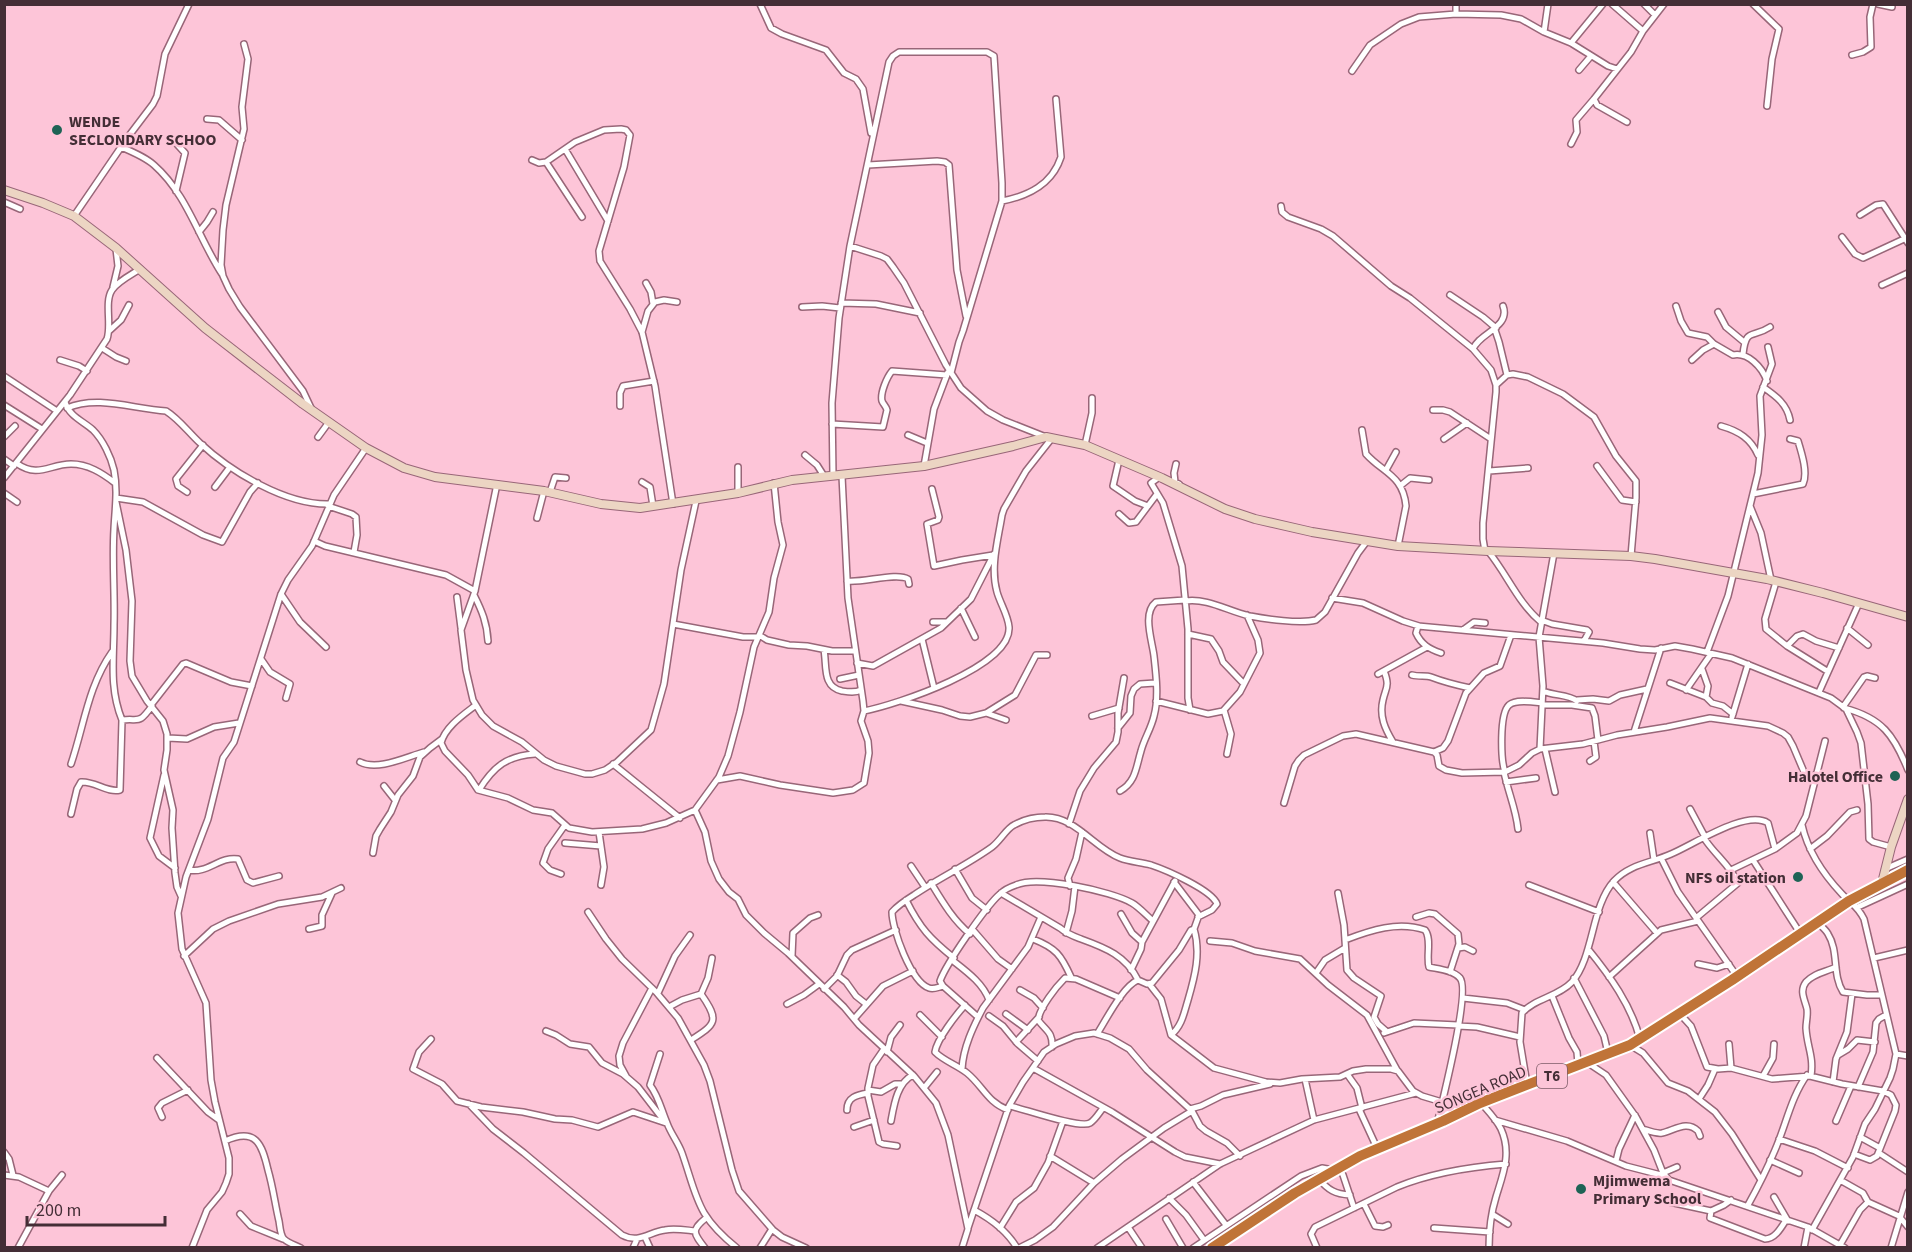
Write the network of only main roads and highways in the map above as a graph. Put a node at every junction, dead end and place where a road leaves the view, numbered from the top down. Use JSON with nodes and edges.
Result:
{"nodes":[{"id":1,"x":1908,"y":870,"type":"edge"},
{"id":2,"x":1208,"y":1244,"type":"edge"}],
"edges":[{"from":1,"to":2,"type":"highway","name":"SONGEA ROAD","number":"T6"}]}
